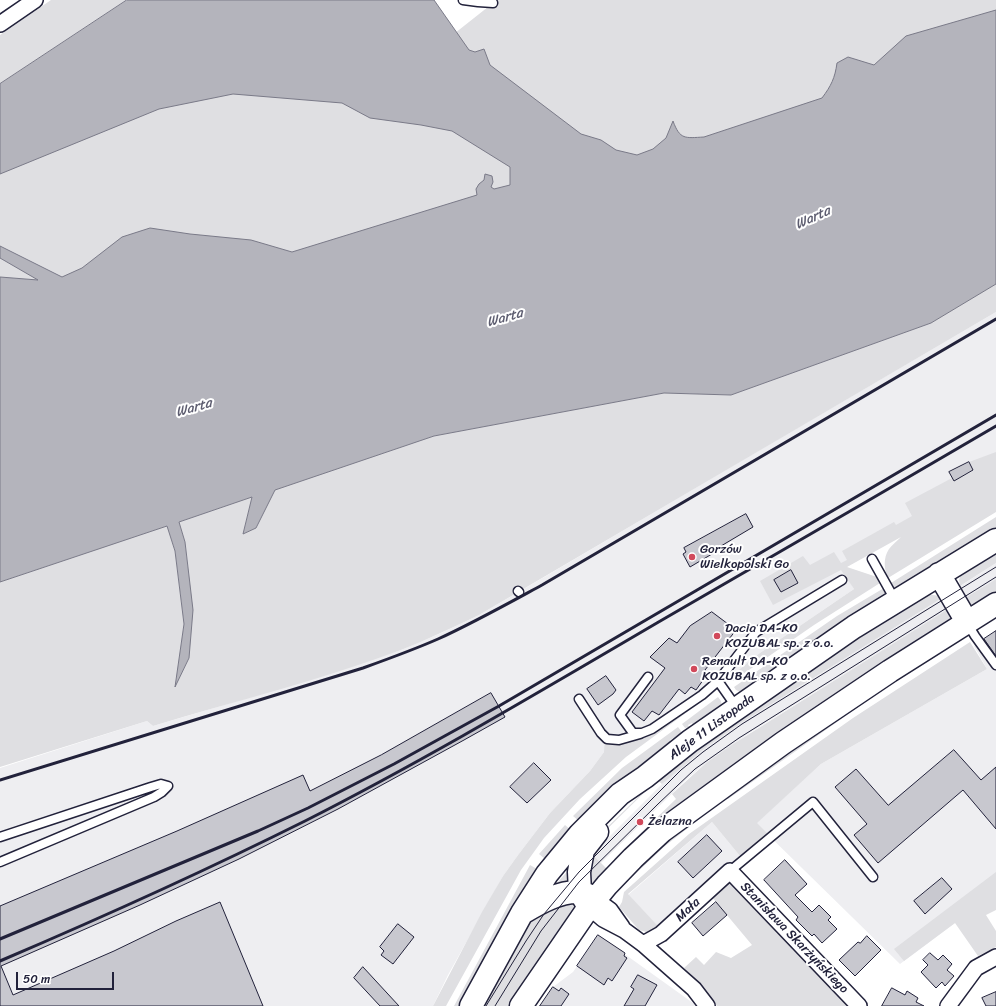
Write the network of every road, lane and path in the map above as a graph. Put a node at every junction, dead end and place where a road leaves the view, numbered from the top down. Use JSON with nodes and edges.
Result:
{"nodes":[{"id":1,"x":35,"y":0,"type":"edge"},
{"id":2,"x":463,"y":0,"type":"edge"},
{"id":3,"x":493,"y":3,"type":"dead end"},
{"id":4,"x":0,"y":24,"type":"edge"},
{"id":5,"x":996,"y":540,"type":"edge"},
{"id":6,"x":872,"y":559,"type":"dead end"},
{"id":7,"x":939,"y":574,"type":"junction"},
{"id":8,"x":842,"y":580,"type":"dead end"},
{"id":9,"x":896,"y":601,"type":"junction"},
{"id":10,"x":996,"y":604,"type":"edge"},
{"id":11,"x":967,"y":622,"type":"junction"},
{"id":12,"x":996,"y":665,"type":"edge"},
{"id":13,"x":648,"y":677,"type":"dead end"},
{"id":14,"x":718,"y":681,"type":"junction"},
{"id":15,"x":580,"y":699,"type":"dead end"},
{"id":16,"x":737,"y":708,"type":"junction"},
{"id":17,"x":642,"y":734,"type":"junction"},
{"id":18,"x":644,"y":777,"type":"junction"},
{"id":19,"x":0,"y":837,"type":"edge"},
{"id":20,"x":0,"y":862,"type":"edge"},
{"id":21,"x":730,"y":870,"type":"junction"},
{"id":22,"x":873,"y":877,"type":"dead end"},
{"id":23,"x":588,"y":899,"type":"junction"},
{"id":24,"x":522,"y":913,"type":"junction"},
{"id":25,"x":643,"y":944,"type":"junction"},
{"id":26,"x":996,"y":957,"type":"edge"},
{"id":27,"x":471,"y":1006,"type":"edge"},
{"id":28,"x":521,"y":1006,"type":"edge"},
{"id":29,"x":707,"y":1006,"type":"edge"},
{"id":30,"x":859,"y":1006,"type":"edge"},
{"id":31,"x":948,"y":1006,"type":"edge"}],
"edges":[{"from":1,"to":4,"type":"street"},
{"from":2,"to":3,"type":"lane"},
{"from":5,"to":7,"type":"main road","name":"Aleje 11 Listopada"},
{"from":6,"to":9,"type":"lane"},
{"from":7,"to":9,"type":"main road","name":"Aleje 11 Listopada"},
{"from":7,"to":11,"type":"main road"},
{"from":8,"to":14,"type":"lane"},
{"from":9,"to":16,"type":"main road","name":"Aleje 11 Listopada"},
{"from":10,"to":11,"type":"main road"},
{"from":11,"to":12,"type":"lane"},
{"from":11,"to":23,"type":"main road"},
{"from":13,"to":17,"type":"lane"},
{"from":14,"to":16,"type":"lane"},
{"from":14,"to":17,"type":"lane"},
{"from":15,"to":17,"type":"lane"},
{"from":16,"to":18,"type":"main road","name":"Aleje 11 Listopada"},
{"from":18,"to":23,"type":"main road"},
{"from":18,"to":24,"type":"main road","name":"Aleje 11 Listopada"},
{"from":19,"to":20,"type":"lane"},
{"from":21,"to":22,"type":"lane"},
{"from":21,"to":25,"type":"street","name":"Mała"},
{"from":21,"to":30,"type":"street","name":"Stanisława Skarżyńskiego"},
{"from":23,"to":24,"type":"main road"},
{"from":23,"to":25,"type":"street"},
{"from":23,"to":28,"type":"main road"},
{"from":24,"to":27,"type":"main road","name":"Aleje 11 Listopada"},
{"from":25,"to":29,"type":"street"},
{"from":26,"to":31,"type":"street"}]}
